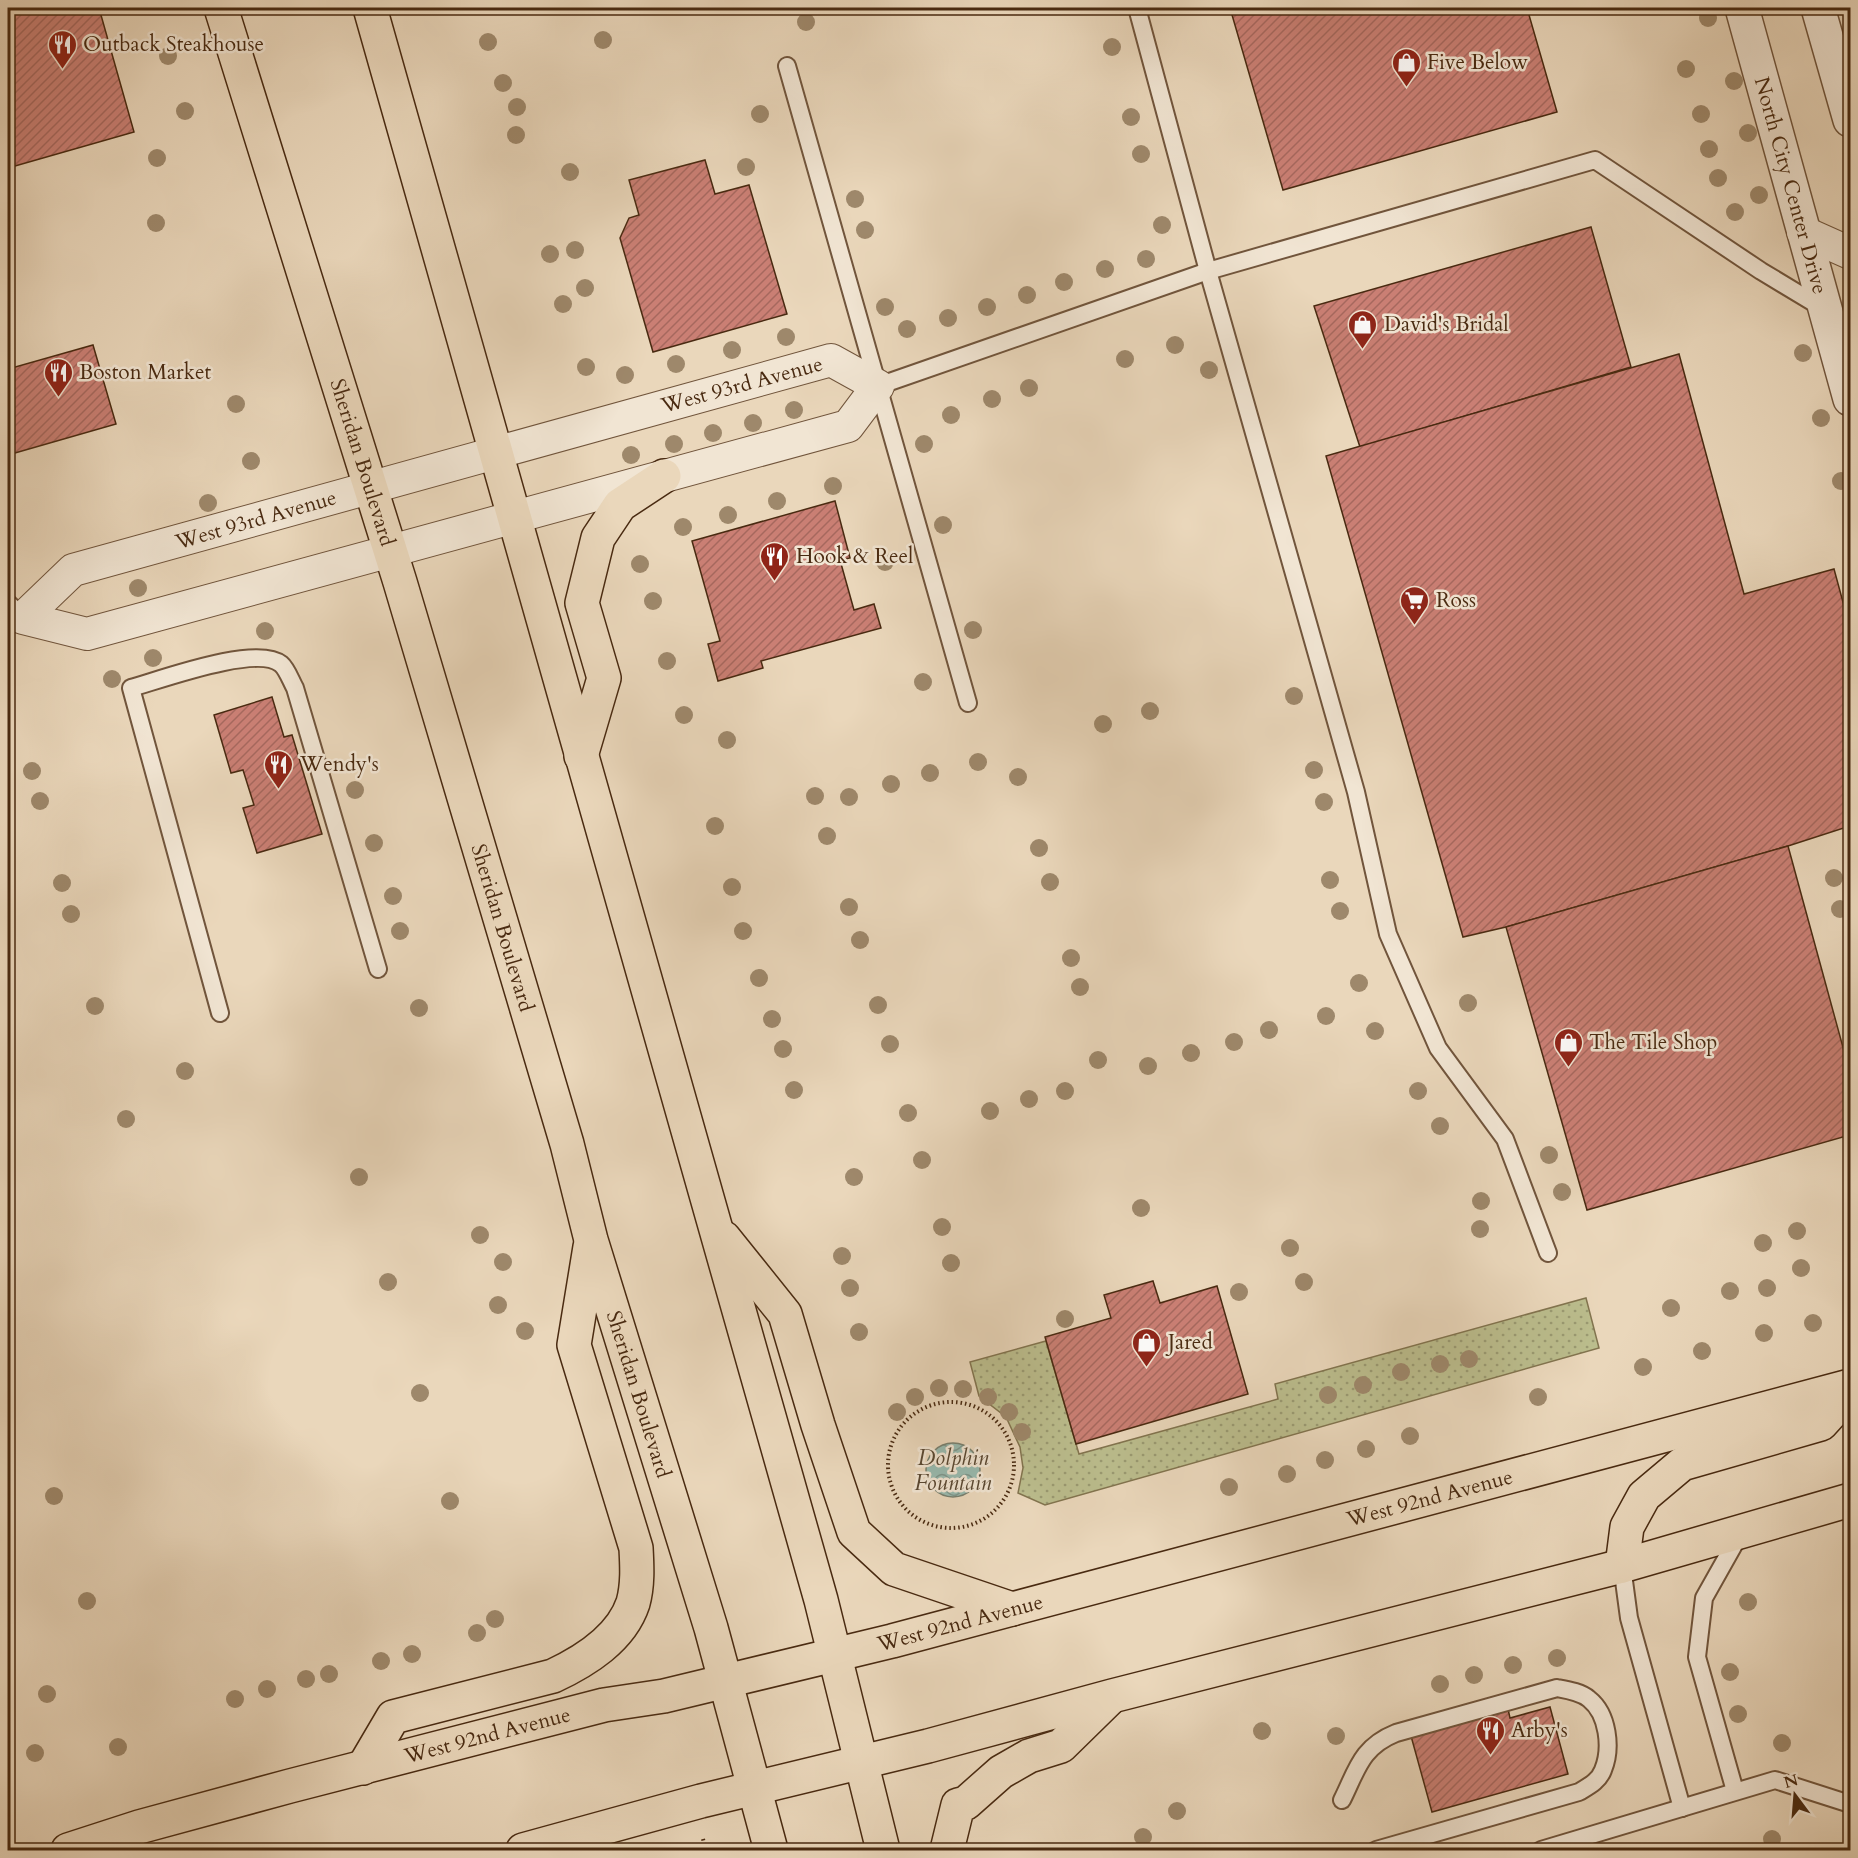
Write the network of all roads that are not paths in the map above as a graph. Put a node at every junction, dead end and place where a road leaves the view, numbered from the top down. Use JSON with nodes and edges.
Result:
{"nodes":[{"id":1,"x":221,"y":8,"type":"edge"},
{"id":2,"x":370,"y":8,"type":"edge"},
{"id":3,"x":1137,"y":8,"type":"edge"},
{"id":4,"x":1742,"y":8,"type":"edge"},
{"id":5,"x":1818,"y":8,"type":"edge"},
{"id":6,"x":787,"y":66,"type":"dead end"},
{"id":7,"x":1851,"y":120,"type":"edge"},
{"id":8,"x":1803,"y":232,"type":"junction"},
{"id":9,"x":1851,"y":253,"type":"edge"},
{"id":10,"x":1208,"y":271,"type":"junction"},
{"id":11,"x":1824,"y":309,"type":"junction"},
{"id":12,"x":1845,"y":352,"type":"edge"},
{"id":13,"x":878,"y":386,"type":"junction"},
{"id":14,"x":1851,"y":399,"type":"edge"},
{"id":15,"x":496,"y":453,"type":"junction"},
{"id":16,"x":664,"y":476,"type":"junction"},
{"id":17,"x":371,"y":488,"type":"junction"},
{"id":18,"x":514,"y":517,"type":"junction"},
{"id":19,"x":391,"y":551,"type":"junction"},
{"id":20,"x":13,"y":615,"type":"edge"},
{"id":21,"x":968,"y":702,"type":"dead end"},
{"id":22,"x":581,"y":756,"type":"junction"},
{"id":23,"x":378,"y":969,"type":"dead end"},
{"id":24,"x":220,"y":1013,"type":"dead end"},
{"id":25,"x":716,"y":1227,"type":"junction"},
{"id":26,"x":591,"y":1240,"type":"junction"},
{"id":27,"x":1548,"y":1253,"type":"dead end"},
{"id":28,"x":1851,"y":1386,"type":"edge"},
{"id":29,"x":1851,"y":1392,"type":"edge"},
{"id":30,"x":1851,"y":1500,"type":"edge"},
{"id":31,"x":1741,"y":1533,"type":"junction"},
{"id":32,"x":1622,"y":1566,"type":"junction"},
{"id":33,"x":1012,"y":1609,"type":"junction"},
{"id":34,"x":834,"y":1654,"type":"junction"},
{"id":35,"x":724,"y":1681,"type":"junction"},
{"id":36,"x":1112,"y":1696,"type":"junction"},
{"id":37,"x":861,"y":1762,"type":"junction"},
{"id":38,"x":363,"y":1768,"type":"junction"},
{"id":39,"x":753,"y":1788,"type":"junction"},
{"id":40,"x":1735,"y":1791,"type":"junction"},
{"id":41,"x":1342,"y":1800,"type":"dead end"},
{"id":42,"x":1851,"y":1804,"type":"edge"},
{"id":43,"x":1682,"y":1808,"type":"junction"},
{"id":44,"x":139,"y":1827,"type":"junction"},
{"id":45,"x":68,"y":1851,"type":"edge"},
{"id":46,"x":114,"y":1851,"type":"edge"},
{"id":47,"x":523,"y":1851,"type":"edge"},
{"id":48,"x":771,"y":1851,"type":"edge"},
{"id":49,"x":884,"y":1851,"type":"edge"},
{"id":50,"x":947,"y":1851,"type":"edge"},
{"id":51,"x":1377,"y":1851,"type":"edge"},
{"id":52,"x":1541,"y":1851,"type":"edge"}],
"edges":[{"from":1,"to":17,"type":"main road","name":"Sheridan Boulevard"},
{"from":2,"to":15,"type":"main road"},
{"from":3,"to":10,"type":"lane"},
{"from":4,"to":8,"type":"street","name":"North City Center Drive"},
{"from":5,"to":7,"type":"street"},
{"from":6,"to":13,"type":"lane"},
{"from":8,"to":9,"type":"street"},
{"from":8,"to":11,"type":"street","name":"North City Center Drive"},
{"from":10,"to":11,"type":"lane"},
{"from":10,"to":13,"type":"lane"},
{"from":10,"to":27,"type":"lane"},
{"from":11,"to":12,"type":"street","name":"North City Center Drive"},
{"from":12,"to":14,"type":"street","name":"North City Center Drive"},
{"from":13,"to":15,"type":"street","name":"West 93rd Avenue"},
{"from":13,"to":16,"type":"street","name":"West 93rd Avenue"},
{"from":13,"to":21,"type":"lane"},
{"from":15,"to":17,"type":"street","name":"West 93rd Avenue"},
{"from":15,"to":18,"type":"main road"},
{"from":16,"to":18,"type":"street","name":"West 93rd Avenue"},
{"from":16,"to":22,"type":"main road"},
{"from":17,"to":19,"type":"main road","name":"Sheridan Boulevard"},
{"from":17,"to":20,"type":"street","name":"West 93rd Avenue"},
{"from":18,"to":19,"type":"street","name":"West 93rd Avenue"},
{"from":18,"to":22,"type":"main road"},
{"from":19,"to":20,"type":"street","name":"West 93rd Avenue"},
{"from":19,"to":26,"type":"main road","name":"Sheridan Boulevard"},
{"from":22,"to":25,"type":"main road"},
{"from":23,"to":24,"type":"lane"},
{"from":25,"to":33,"type":"main road"},
{"from":25,"to":34,"type":"main road"},
{"from":26,"to":35,"type":"main road","name":"Sheridan Boulevard"},
{"from":26,"to":38,"type":"main road"},
{"from":28,"to":33,"type":"main road","name":"West 92nd Avenue"},
{"from":29,"to":32,"type":"main road"},
{"from":30,"to":31,"type":"main road"},
{"from":31,"to":32,"type":"main road"},
{"from":31,"to":40,"type":"lane"},
{"from":32,"to":36,"type":"main road"},
{"from":32,"to":43,"type":"lane"},
{"from":33,"to":34,"type":"main road","name":"West 92nd Avenue"},
{"from":34,"to":35,"type":"main road","name":"West 92nd Avenue"},
{"from":34,"to":37,"type":"main road"},
{"from":35,"to":38,"type":"main road","name":"West 92nd Avenue"},
{"from":35,"to":39,"type":"main road","name":"Sheridan Boulevard"},
{"from":36,"to":37,"type":"main road"},
{"from":36,"to":50,"type":"main road"},
{"from":37,"to":39,"type":"main road"},
{"from":37,"to":49,"type":"main road"},
{"from":38,"to":44,"type":"main road","name":"West 92nd Avenue"},
{"from":39,"to":47,"type":"main road"},
{"from":39,"to":48,"type":"main road","name":"Sheridan Boulevard"},
{"from":40,"to":42,"type":"lane"},
{"from":40,"to":43,"type":"lane"},
{"from":41,"to":51,"type":"lane"},
{"from":43,"to":52,"type":"lane"},
{"from":44,"to":45,"type":"main road","name":"West 92nd Avenue"},
{"from":44,"to":46,"type":"main road"}]}
